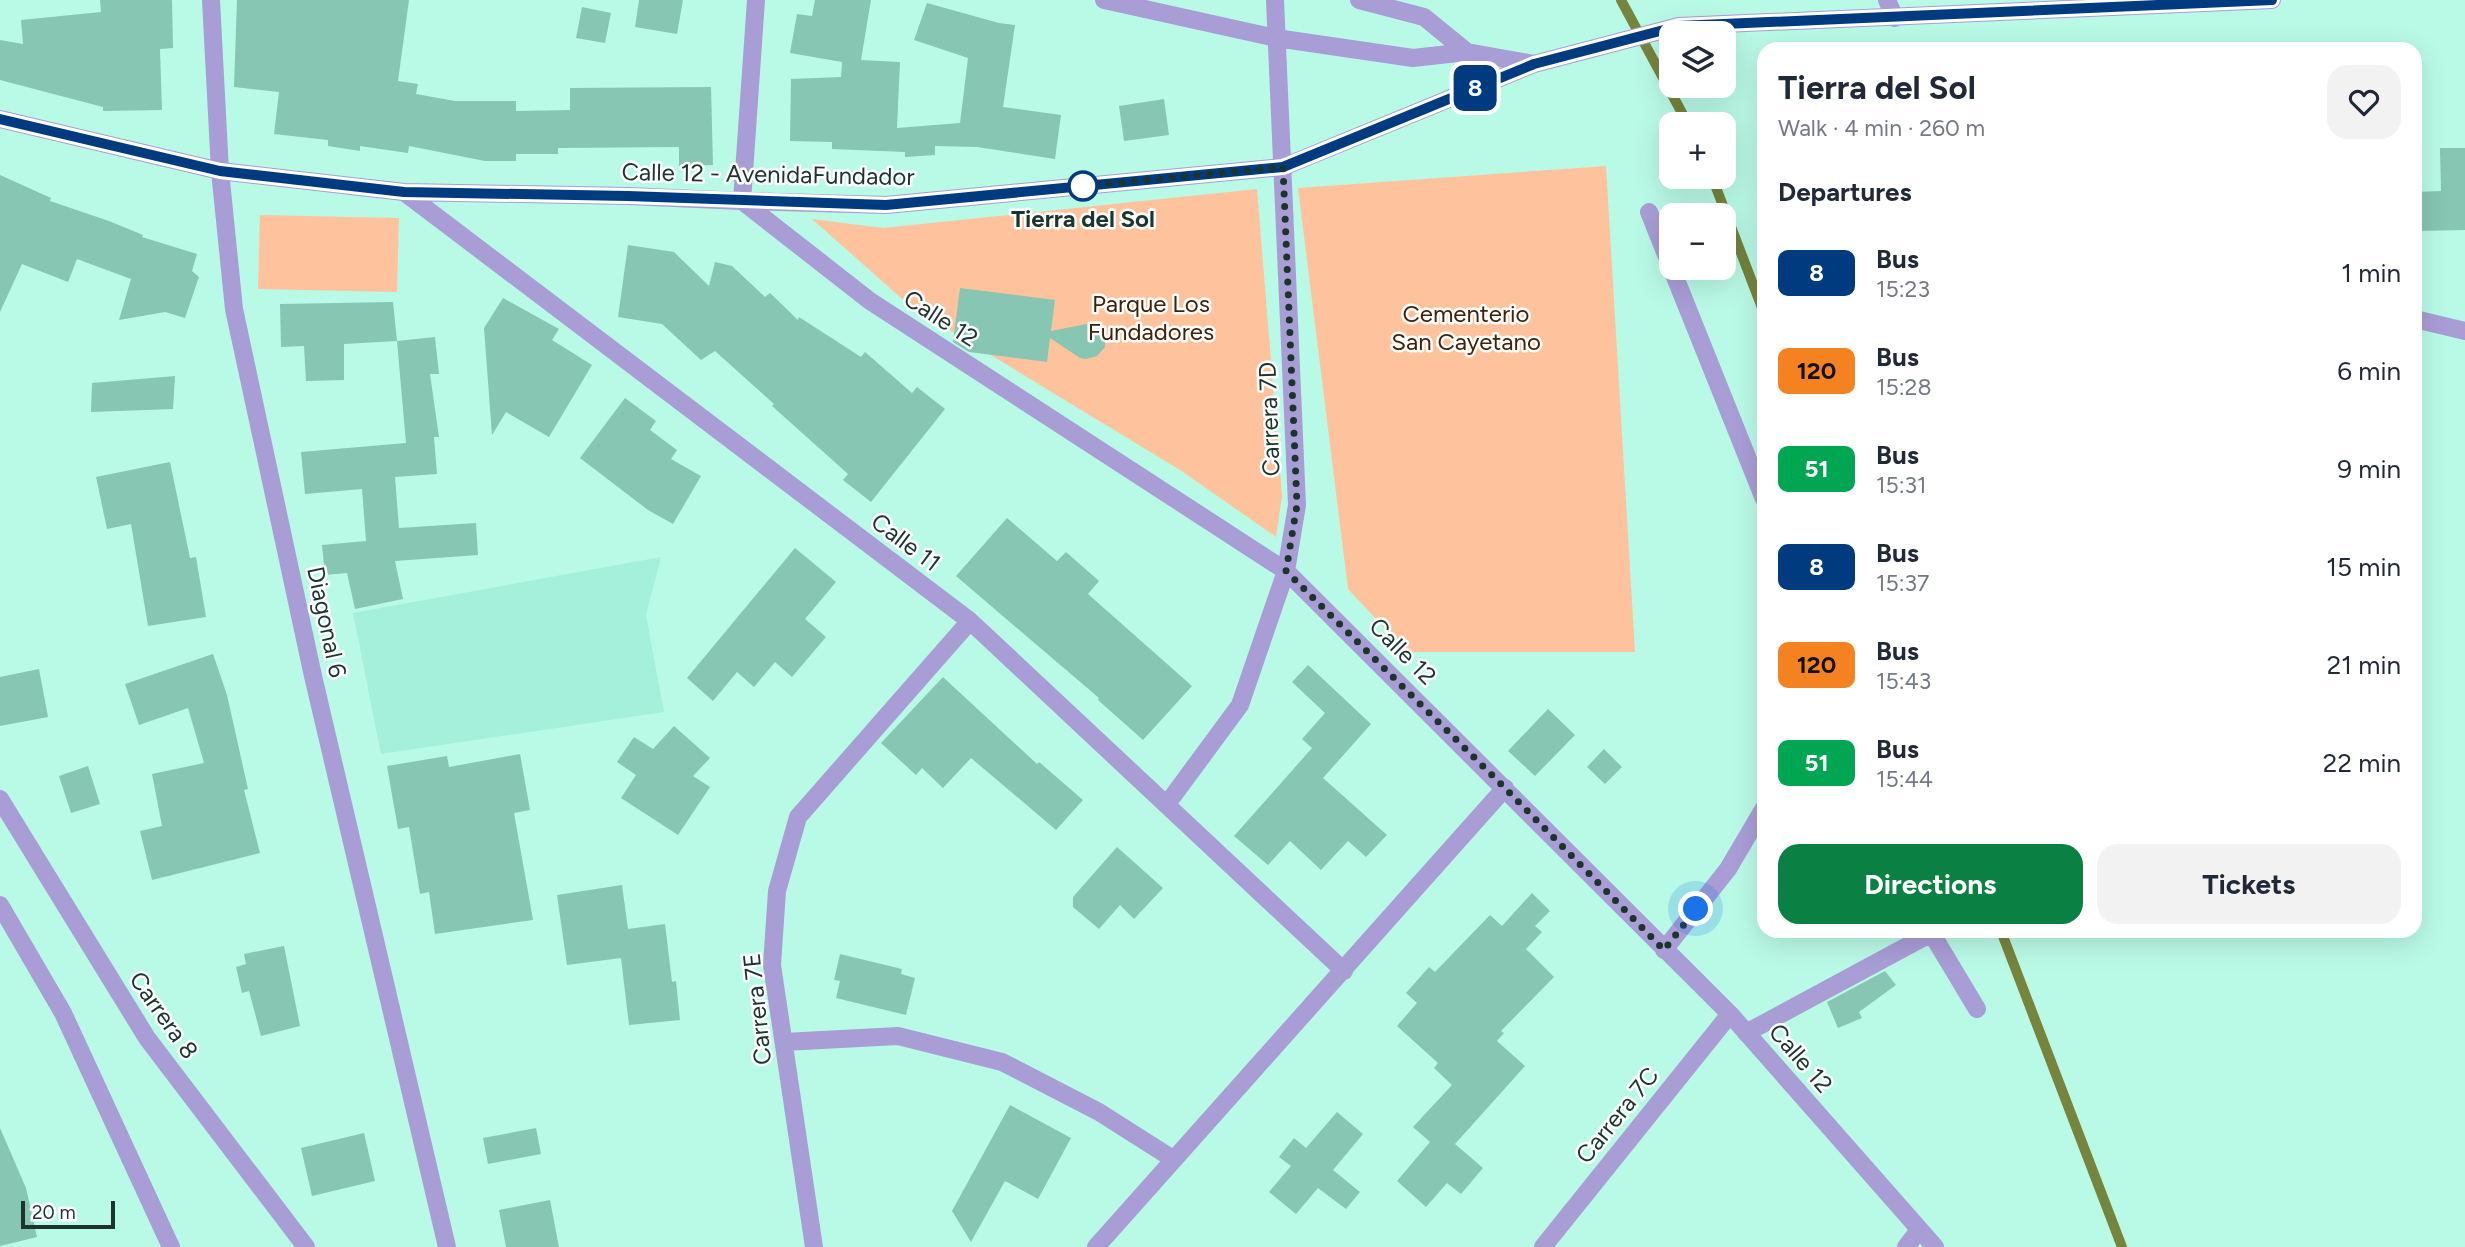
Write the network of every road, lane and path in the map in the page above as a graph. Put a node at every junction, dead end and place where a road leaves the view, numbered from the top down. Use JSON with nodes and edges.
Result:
{"nodes":[{"id":1,"x":211,"y":0,"type":"edge"},
{"id":2,"x":756,"y":0,"type":"edge"},
{"id":3,"x":1104,"y":0,"type":"edge"},
{"id":4,"x":1275,"y":0,"type":"edge"},
{"id":5,"x":1359,"y":0,"type":"edge"},
{"id":6,"x":1887,"y":0,"type":"edge"},
{"id":7,"x":2272,"y":0,"type":"edge"},
{"id":8,"x":1895,"y":18,"type":"junction"},
{"id":9,"x":1276,"y":38,"type":"junction"},
{"id":10,"x":1467,"y":52,"type":"junction"},
{"id":11,"x":1534,"y":64,"type":"junction"},
{"id":12,"x":0,"y":119,"type":"edge"},
{"id":13,"x":1283,"y":167,"type":"junction"},
{"id":14,"x":220,"y":171,"type":"junction"},
{"id":15,"x":404,"y":192,"type":"junction"},
{"id":16,"x":742,"y":201,"type":"junction"},
{"id":17,"x":1649,"y":212,"type":"dead end"},
{"id":18,"x":2422,"y":321,"type":"edge"},
{"id":19,"x":2465,"y":331,"type":"edge"},
{"id":20,"x":1757,"y":482,"type":"edge"},
{"id":21,"x":1286,"y":571,"type":"junction"},
{"id":22,"x":970,"y":621,"type":"junction"},
{"id":23,"x":1505,"y":788,"type":"junction"},
{"id":24,"x":0,"y":799,"type":"edge"},
{"id":25,"x":1167,"y":804,"type":"junction"},
{"id":26,"x":1757,"y":820,"type":"edge"},
{"id":27,"x":0,"y":905,"type":"edge"},
{"id":28,"x":1922,"y":938,"type":"edge"},
{"id":29,"x":1932,"y":938,"type":"edge"},
{"id":30,"x":1664,"y":950,"type":"junction"},
{"id":31,"x":1344,"y":971,"type":"junction"},
{"id":32,"x":1977,"y":1010,"type":"dead end"},
{"id":33,"x":1730,"y":1014,"type":"junction"},
{"id":34,"x":1746,"y":1033,"type":"junction"},
{"id":35,"x":784,"y":1042,"type":"junction"},
{"id":36,"x":1173,"y":1158,"type":"junction"},
{"id":37,"x":1919,"y":1230,"type":"junction"},
{"id":38,"x":171,"y":1247,"type":"edge"},
{"id":39,"x":306,"y":1247,"type":"edge"},
{"id":40,"x":447,"y":1247,"type":"edge"},
{"id":41,"x":814,"y":1247,"type":"edge"},
{"id":42,"x":1096,"y":1247,"type":"edge"},
{"id":43,"x":1543,"y":1247,"type":"edge"},
{"id":44,"x":1906,"y":1247,"type":"edge"},
{"id":45,"x":1935,"y":1247,"type":"edge"}],
"edges":[{"from":1,"to":14,"type":"street","name":"Diagonal 6"},
{"from":2,"to":16,"type":"street"},
{"from":3,"to":9,"type":"street"},
{"from":4,"to":9,"type":"street","name":"Carrera 7D"},
{"from":5,"to":10,"type":"street"},
{"from":6,"to":8,"type":"street"},
{"from":7,"to":8,"type":"street","name":"Calle 12 - AvenidaFundador"},
{"from":8,"to":11,"type":"street","name":"Calle 12 - AvenidaFundador"},
{"from":9,"to":10,"type":"street"},
{"from":9,"to":13,"type":"street","name":"Carrera 7D"},
{"from":10,"to":11,"type":"street"},
{"from":11,"to":13,"type":"street","name":"Calle 12 - AvenidaFundador"},
{"from":12,"to":14,"type":"street","name":"Calle 12 - AvenidaFundador"},
{"from":13,"to":16,"type":"street","name":"Calle 12 - AvenidaFundador"},
{"from":13,"to":21,"type":"street","name":"Carrera 7D"},
{"from":14,"to":15,"type":"street","name":"Calle 12 - AvenidaFundador"},
{"from":14,"to":40,"type":"street","name":"Diagonal 6"},
{"from":15,"to":16,"type":"street","name":"Calle 12 - AvenidaFundador"},
{"from":15,"to":22,"type":"street","name":"Calle 11"},
{"from":16,"to":21,"type":"street","name":"Calle 12"},
{"from":17,"to":20,"type":"street"},
{"from":18,"to":19,"type":"street"},
{"from":21,"to":23,"type":"street","name":"Calle 12"},
{"from":21,"to":25,"type":"street","name":"Carrera 7D"},
{"from":22,"to":25,"type":"street","name":"Calle 11"},
{"from":22,"to":35,"type":"street","name":"Carrera 7E"},
{"from":23,"to":30,"type":"street","name":"Calle 12"},
{"from":23,"to":31,"type":"street"},
{"from":24,"to":39,"type":"street","name":"Carrera 8"},
{"from":25,"to":31,"type":"street","name":"Calle 11"},
{"from":26,"to":30,"type":"street"},
{"from":27,"to":38,"type":"street"},
{"from":28,"to":34,"type":"street"},
{"from":29,"to":32,"type":"street"},
{"from":30,"to":33,"type":"street","name":"Calle 12"},
{"from":31,"to":36,"type":"street"},
{"from":33,"to":34,"type":"street","name":"Calle 12"},
{"from":33,"to":43,"type":"street","name":"Carrera 7C"},
{"from":34,"to":37,"type":"street","name":"Calle 12"},
{"from":35,"to":36,"type":"street"},
{"from":35,"to":41,"type":"street","name":"Carrera 7E"},
{"from":36,"to":42,"type":"street"},
{"from":37,"to":44,"type":"street"},
{"from":37,"to":45,"type":"street","name":"Calle 12"}]}
